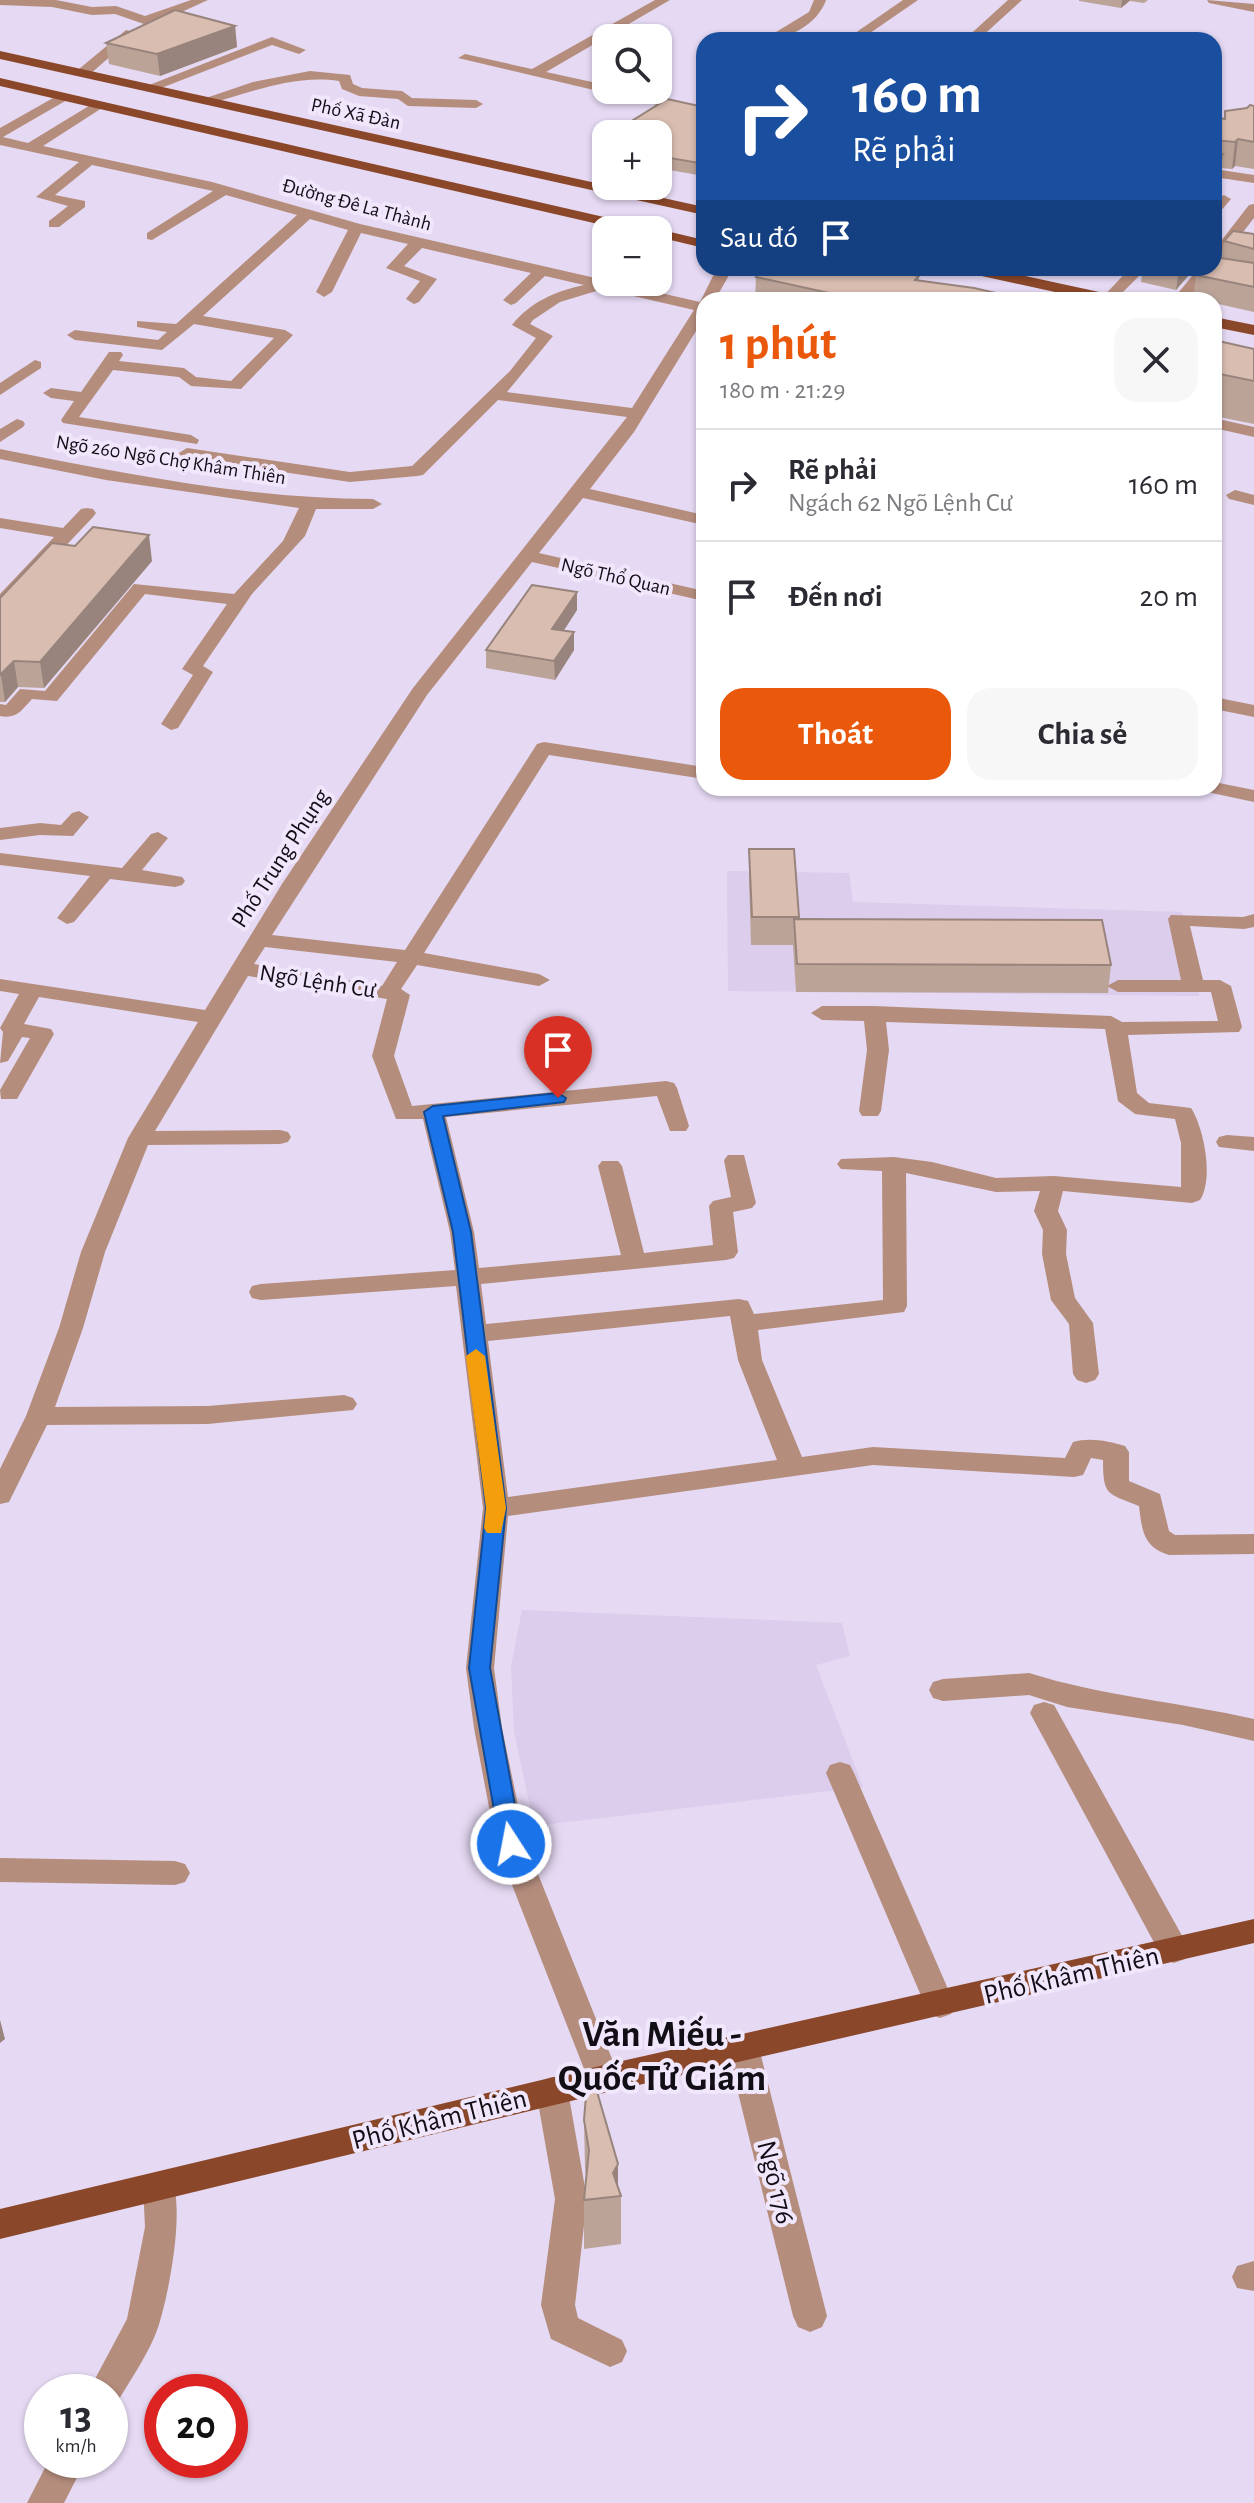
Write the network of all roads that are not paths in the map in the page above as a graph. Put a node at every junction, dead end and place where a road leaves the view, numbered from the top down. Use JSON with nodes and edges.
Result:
{"nodes":[{"id":1,"x":140,"y":0,"type":"edge"},
{"id":2,"x":202,"y":0,"type":"edge"},
{"id":3,"x":664,"y":0,"type":"edge"},
{"id":4,"x":820,"y":0,"type":"edge"},
{"id":5,"x":912,"y":0,"type":"edge"},
{"id":6,"x":1016,"y":0,"type":"edge"},
{"id":7,"x":1213,"y":0,"type":"edge"},
{"id":8,"x":0,"y":1,"type":"edge"},
{"id":9,"x":1254,"y":8,"type":"edge"},
{"id":10,"x":116,"y":10,"type":"junction"},
{"id":11,"x":144,"y":20,"type":"junction"},
{"id":12,"x":783,"y":32,"type":"edge"},
{"id":13,"x":863,"y":32,"type":"edge"},
{"id":14,"x":979,"y":32,"type":"edge"},
{"id":15,"x":229,"y":38,"type":"edge"},
{"id":16,"x":257,"y":46,"type":"junction"},
{"id":17,"x":299,"y":50,"type":"dead end"},
{"id":18,"x":0,"y":55,"type":"edge"},
{"id":19,"x":465,"y":58,"type":"dead end"},
{"id":20,"x":84,"y":72,"type":"junction"},
{"id":21,"x":534,"y":73,"type":"junction"},
{"id":22,"x":0,"y":82,"type":"edge"},
{"id":23,"x":592,"y":86,"type":"edge"},
{"id":24,"x":151,"y":87,"type":"junction"},
{"id":25,"x":62,"y":97,"type":"junction"},
{"id":26,"x":207,"y":100,"type":"junction"},
{"id":27,"x":476,"y":104,"type":"dead end"},
{"id":28,"x":669,"y":104,"type":"edge"},
{"id":29,"x":97,"y":105,"type":"junction"},
{"id":30,"x":696,"y":110,"type":"edge"},
{"id":31,"x":0,"y":140,"type":"edge"},
{"id":32,"x":33,"y":146,"type":"junction"},
{"id":33,"x":91,"y":159,"type":"junction"},
{"id":34,"x":1222,"y":174,"type":"edge"},
{"id":35,"x":1254,"y":179,"type":"edge"},
{"id":36,"x":224,"y":190,"type":"junction"},
{"id":37,"x":696,"y":202,"type":"edge"},
{"id":38,"x":679,"y":204,"type":"junction"},
{"id":39,"x":696,"y":209,"type":"edge"},
{"id":40,"x":306,"y":215,"type":"junction"},
{"id":41,"x":1252,"y":215,"type":"edge"},
{"id":42,"x":592,"y":218,"type":"edge"},
{"id":43,"x":54,"y":224,"type":"dead end"},
{"id":44,"x":356,"y":228,"type":"junction"},
{"id":45,"x":1236,"y":233,"type":"junction"},
{"id":46,"x":152,"y":236,"type":"dead end"},
{"id":47,"x":672,"y":236,"type":"edge"},
{"id":48,"x":1254,"y":236,"type":"edge"},
{"id":49,"x":696,"y":242,"type":"edge"},
{"id":50,"x":418,"y":243,"type":"junction"},
{"id":51,"x":1222,"y":252,"type":"edge"},
{"id":52,"x":540,"y":272,"type":"junction"},
{"id":53,"x":1005,"y":276,"type":"edge"},
{"id":54,"x":1132,"y":276,"type":"edge"},
{"id":55,"x":1202,"y":276,"type":"edge"},
{"id":56,"x":592,"y":284,"type":"edge"},
{"id":57,"x":592,"y":288,"type":"edge"},
{"id":58,"x":324,"y":292,"type":"dead end"},
{"id":59,"x":1078,"y":292,"type":"edge"},
{"id":60,"x":1117,"y":292,"type":"edge"},
{"id":61,"x":1188,"y":292,"type":"edge"},
{"id":62,"x":653,"y":296,"type":"edge"},
{"id":63,"x":414,"y":299,"type":"dead end"},
{"id":64,"x":511,"y":300,"type":"dead end"},
{"id":65,"x":696,"y":304,"type":"edge"},
{"id":66,"x":696,"y":319,"type":"edge"},
{"id":67,"x":142,"y":324,"type":"dead end"},
{"id":68,"x":184,"y":324,"type":"junction"},
{"id":69,"x":1222,"y":324,"type":"edge"},
{"id":70,"x":1254,"y":330,"type":"edge"},
{"id":71,"x":75,"y":335,"type":"dead end"},
{"id":72,"x":127,"y":341,"type":"junction"},
{"id":73,"x":106,"y":364,"type":"junction"},
{"id":74,"x":35,"y":365,"type":"dead end"},
{"id":75,"x":0,"y":390,"type":"edge"},
{"id":76,"x":51,"y":393,"type":"dead end"},
{"id":77,"x":494,"y":395,"type":"junction"},
{"id":78,"x":84,"y":397,"type":"junction"},
{"id":79,"x":638,"y":414,"type":"junction"},
{"id":80,"x":17,"y":424,"type":"dead end"},
{"id":81,"x":1222,"y":425,"type":"edge"},
{"id":82,"x":1254,"y":432,"type":"edge"},
{"id":83,"x":0,"y":437,"type":"edge"},
{"id":84,"x":0,"y":454,"type":"edge"},
{"id":85,"x":220,"y":458,"type":"junction"},
{"id":86,"x":188,"y":486,"type":"junction"},
{"id":87,"x":579,"y":492,"type":"junction"},
{"id":88,"x":1235,"y":495,"type":"dead end"},
{"id":89,"x":1254,"y":500,"type":"edge"},
{"id":90,"x":309,"y":504,"type":"junction"},
{"id":91,"x":373,"y":504,"type":"dead end"},
{"id":92,"x":87,"y":513,"type":"dead end"},
{"id":93,"x":696,"y":518,"type":"edge"},
{"id":94,"x":0,"y":523,"type":"edge"},
{"id":95,"x":67,"y":534,"type":"junction"},
{"id":96,"x":529,"y":556,"type":"junction"},
{"id":97,"x":696,"y":594,"type":"edge"},
{"id":98,"x":238,"y":600,"type":"junction"},
{"id":99,"x":0,"y":605,"type":"edge"},
{"id":100,"x":1222,"y":705,"type":"edge"},
{"id":101,"x":1254,"y":711,"type":"edge"},
{"id":102,"x":2,"y":713,"type":"edge"},
{"id":103,"x":171,"y":724,"type":"dead end"},
{"id":104,"x":696,"y":772,"type":"edge"},
{"id":105,"x":1222,"y":790,"type":"edge"},
{"id":106,"x":1254,"y":796,"type":"edge"},
{"id":107,"x":79,"y":817,"type":"dead end"},
{"id":108,"x":0,"y":834,"type":"edge"},
{"id":109,"x":158,"y":838,"type":"dead end"},
{"id":110,"x":0,"y":859,"type":"edge"},
{"id":111,"x":106,"y":870,"type":"junction"},
{"id":112,"x":128,"y":874,"type":"junction"},
{"id":113,"x":175,"y":881,"type":"dead end"},
{"id":114,"x":67,"y":918,"type":"dead end"},
{"id":115,"x":1254,"y":920,"type":"edge"},
{"id":116,"x":259,"y":940,"type":"junction"},
{"id":117,"x":410,"y":957,"type":"junction"},
{"id":118,"x":240,"y":968,"type":"junction"},
{"id":119,"x":539,"y":980,"type":"dead end"},
{"id":120,"x":0,"y":985,"type":"edge"},
{"id":121,"x":1118,"y":986,"type":"dead end"},
{"id":122,"x":1194,"y":987,"type":"junction"},
{"id":123,"x":33,"y":988,"type":"junction"},
{"id":124,"x":388,"y":993,"type":"junction"},
{"id":125,"x":822,"y":1013,"type":"dead end"},
{"id":126,"x":874,"y":1013,"type":"junction"},
{"id":127,"x":212,"y":1018,"type":"dead end"},
{"id":128,"x":16,"y":1028,"type":"junction"},
{"id":129,"x":1116,"y":1029,"type":"junction"},
{"id":130,"x":0,"y":1056,"type":"edge"},
{"id":131,"x":9,"y":1094,"type":"dead end"},
{"id":132,"x":870,"y":1111,"type":"dead end"},
{"id":133,"x":433,"y":1112,"type":"junction"},
{"id":134,"x":678,"y":1126,"type":"dead end"},
{"id":135,"x":280,"y":1137,"type":"dead end"},
{"id":136,"x":139,"y":1138,"type":"junction"},
{"id":137,"x":1227,"y":1142,"type":"dead end"},
{"id":138,"x":1254,"y":1144,"type":"edge"},
{"id":139,"x":736,"y":1160,"type":"dead end"},
{"id":140,"x":849,"y":1164,"type":"dead end"},
{"id":141,"x":894,"y":1164,"type":"junction"},
{"id":142,"x":610,"y":1166,"type":"dead end"},
{"id":143,"x":1054,"y":1183,"type":"junction"},
{"id":144,"x":634,"y":1261,"type":"junction"},
{"id":145,"x":467,"y":1276,"type":"junction"},
{"id":146,"x":261,"y":1292,"type":"dead end"},
{"id":147,"x":745,"y":1324,"type":"junction"},
{"id":148,"x":473,"y":1334,"type":"junction"},
{"id":149,"x":1086,"y":1374,"type":"dead end"},
{"id":150,"x":344,"y":1404,"type":"dead end"},
{"id":151,"x":39,"y":1416,"type":"junction"},
{"id":152,"x":793,"y":1467,"type":"junction"},
{"id":153,"x":0,"y":1495,"type":"edge"},
{"id":154,"x":496,"y":1508,"type":"junction"},
{"id":155,"x":1254,"y":1544,"type":"edge"},
{"id":156,"x":943,"y":1690,"type":"dead end"},
{"id":157,"x":1044,"y":1713,"type":"dead end"},
{"id":158,"x":1254,"y":1730,"type":"edge"},
{"id":159,"x":840,"y":1773,"type":"dead end"},
{"id":160,"x":0,"y":1870,"type":"edge"},
{"id":161,"x":175,"y":1873,"type":"dead end"},
{"id":162,"x":1254,"y":1931,"type":"edge"},
{"id":163,"x":1174,"y":1950,"type":"junction"},
{"id":164,"x":940,"y":2005,"type":"junction"},
{"id":165,"x":743,"y":2048,"type":"junction"},
{"id":166,"x":604,"y":2079,"type":"junction"},
{"id":167,"x":552,"y":2091,"type":"junction"},
{"id":168,"x":159,"y":2186,"type":"junction"},
{"id":169,"x":0,"y":2224,"type":"edge"},
{"id":170,"x":810,"y":2316,"type":"dead end"},
{"id":171,"x":610,"y":2351,"type":"dead end"},
{"id":172,"x":115,"y":2374,"type":"edge"},
{"id":173,"x":58,"y":2478,"type":"edge"},
{"id":174,"x":45,"y":2503,"type":"edge"}],
"edges":[{"from":1,"to":10,"type":"street"},
{"from":2,"to":11,"type":"street"},
{"from":3,"to":21,"type":"street"},
{"from":4,"to":12,"type":"street"},
{"from":5,"to":13,"type":"street"},
{"from":6,"to":14,"type":"street"},
{"from":7,"to":9,"type":"street"},
{"from":8,"to":10,"type":"street"},
{"from":10,"to":11,"type":"street"},
{"from":11,"to":20,"type":"street"},
{"from":15,"to":16,"type":"street"},
{"from":16,"to":17,"type":"street"},
{"from":16,"to":24,"type":"street"},
{"from":18,"to":20,"type":"main road","name":"Phố Xã Đàn"},
{"from":19,"to":21,"type":"street"},
{"from":20,"to":24,"type":"main road","name":"Phố Xã Đàn"},
{"from":21,"to":23,"type":"street"},
{"from":22,"to":25,"type":"main road"},
{"from":24,"to":26,"type":"main road","name":"Phố Xã Đàn"},
{"from":25,"to":29,"type":"main road"},
{"from":25,"to":31,"type":"street"},
{"from":26,"to":27,"type":"street"},
{"from":26,"to":38,"type":"main road","name":"Phố Xã Đàn"},
{"from":28,"to":30,"type":"street"},
{"from":29,"to":32,"type":"street"},
{"from":29,"to":42,"type":"main road"},
{"from":31,"to":32,"type":"street","name":"Đường Đê La Thành"},
{"from":32,"to":33,"type":"street","name":"Đường Đê La Thành"},
{"from":33,"to":36,"type":"street","name":"Đường Đê La Thành"},
{"from":33,"to":43,"type":"street"},
{"from":34,"to":35,"type":"street"},
{"from":36,"to":40,"type":"street","name":"Đường Đê La Thành"},
{"from":36,"to":46,"type":"street"},
{"from":37,"to":38,"type":"main road"},
{"from":38,"to":39,"type":"main road","name":"Phố Xã Đàn"},
{"from":40,"to":44,"type":"street","name":"Đường Đê La Thành"},
{"from":40,"to":68,"type":"street"},
{"from":41,"to":45,"type":"street"},
{"from":44,"to":50,"type":"street","name":"Đường Đê La Thành"},
{"from":44,"to":58,"type":"street"},
{"from":45,"to":48,"type":"street"},
{"from":45,"to":51,"type":"street"},
{"from":47,"to":49,"type":"main road"},
{"from":50,"to":52,"type":"street","name":"Đường Đê La Thành"},
{"from":50,"to":63,"type":"street"},
{"from":52,"to":56,"type":"street","name":"Đường Đê La Thành"},
{"from":52,"to":64,"type":"street"},
{"from":53,"to":59,"type":"main road"},
{"from":54,"to":60,"type":"street"},
{"from":55,"to":61,"type":"street"},
{"from":57,"to":77,"type":"street"},
{"from":62,"to":65,"type":"street","name":"Đường Đê La Thành"},
{"from":66,"to":79,"type":"street","name":"Phố Trung Phụng"},
{"from":67,"to":68,"type":"street"},
{"from":68,"to":72,"type":"street"},
{"from":68,"to":73,"type":"street"},
{"from":69,"to":70,"type":"main road"},
{"from":71,"to":72,"type":"street"},
{"from":72,"to":73,"type":"street"},
{"from":73,"to":78,"type":"street"},
{"from":74,"to":75,"type":"street"},
{"from":76,"to":78,"type":"street"},
{"from":77,"to":79,"type":"street"},
{"from":77,"to":85,"type":"street"},
{"from":78,"to":85,"type":"street"},
{"from":79,"to":87,"type":"street","name":"Phố Trung Phụng"},
{"from":80,"to":83,"type":"street"},
{"from":81,"to":82,"type":"street"},
{"from":84,"to":86,"type":"street","name":"Ngõ 260 Ngõ Chợ Khâm Thiên"},
{"from":85,"to":86,"type":"street"},
{"from":86,"to":90,"type":"street","name":"Ngõ 260 Ngõ Chợ Khâm Thiên"},
{"from":87,"to":93,"type":"street"},
{"from":87,"to":96,"type":"street","name":"Phố Trung Phụng"},
{"from":88,"to":89,"type":"street"},
{"from":90,"to":91,"type":"street"},
{"from":90,"to":98,"type":"street","name":"Ngõ 260 Ngõ Chợ Khâm Thiên"},
{"from":92,"to":95,"type":"street"},
{"from":94,"to":95,"type":"street"},
{"from":95,"to":99,"type":"street"},
{"from":96,"to":97,"type":"street","name":"Ngõ Thổ Quan"},
{"from":96,"to":116,"type":"street","name":"Phố Trung Phụng"},
{"from":98,"to":102,"type":"street"},
{"from":98,"to":103,"type":"street","name":"Ngõ 260 Ngõ Chợ Khâm Thiên"},
{"from":100,"to":101,"type":"street"},
{"from":104,"to":117,"type":"street"},
{"from":105,"to":106,"type":"street"},
{"from":107,"to":108,"type":"street"},
{"from":109,"to":112,"type":"street"},
{"from":110,"to":111,"type":"street"},
{"from":111,"to":112,"type":"street"},
{"from":111,"to":114,"type":"street"},
{"from":112,"to":113,"type":"street"},
{"from":115,"to":122,"type":"street"},
{"from":116,"to":117,"type":"street"},
{"from":116,"to":118,"type":"street","name":"Phố Trung Phụng"},
{"from":117,"to":119,"type":"street"},
{"from":117,"to":124,"type":"street"},
{"from":118,"to":124,"type":"street","name":"Ngõ Lệnh Cư"},
{"from":118,"to":136,"type":"street","name":"Phố Trung Phụng"},
{"from":120,"to":123,"type":"street"},
{"from":121,"to":122,"type":"street"},
{"from":122,"to":129,"type":"street"},
{"from":123,"to":127,"type":"street"},
{"from":123,"to":128,"type":"street"},
{"from":124,"to":133,"type":"street","name":"Ngõ Lệnh Cư"},
{"from":125,"to":126,"type":"street"},
{"from":126,"to":129,"type":"street"},
{"from":126,"to":132,"type":"street"},
{"from":128,"to":130,"type":"street"},
{"from":128,"to":131,"type":"street"},
{"from":129,"to":143,"type":"street"},
{"from":133,"to":134,"type":"street"},
{"from":133,"to":145,"type":"street"},
{"from":135,"to":136,"type":"street"},
{"from":136,"to":151,"type":"street","name":"Phố Trung Phụng"},
{"from":137,"to":138,"type":"street"},
{"from":139,"to":144,"type":"street"},
{"from":140,"to":141,"type":"street"},
{"from":141,"to":143,"type":"street"},
{"from":141,"to":147,"type":"street"},
{"from":142,"to":144,"type":"street"},
{"from":143,"to":149,"type":"street"},
{"from":144,"to":145,"type":"street"},
{"from":145,"to":146,"type":"street"},
{"from":145,"to":148,"type":"street"},
{"from":147,"to":148,"type":"street"},
{"from":147,"to":152,"type":"street"},
{"from":148,"to":154,"type":"street"},
{"from":150,"to":151,"type":"street"},
{"from":151,"to":153,"type":"street","name":"Phố Trung Phụng"},
{"from":152,"to":154,"type":"street"},
{"from":152,"to":155,"type":"street"},
{"from":154,"to":166,"type":"street"},
{"from":156,"to":158,"type":"street"},
{"from":157,"to":163,"type":"street"},
{"from":159,"to":164,"type":"street"},
{"from":160,"to":161,"type":"street"},
{"from":162,"to":163,"type":"main road","name":"Phố Khâm Thiên"},
{"from":163,"to":164,"type":"main road","name":"Phố Khâm Thiên"},
{"from":164,"to":165,"type":"main road","name":"Phố Khâm Thiên"},
{"from":165,"to":166,"type":"main road","name":"Phố Khâm Thiên"},
{"from":165,"to":170,"type":"street","name":"Ngõ 176"},
{"from":166,"to":167,"type":"main road","name":"Phố Khâm Thiên"},
{"from":167,"to":168,"type":"main road","name":"Phố Khâm Thiên"},
{"from":167,"to":171,"type":"street"},
{"from":168,"to":169,"type":"main road","name":"Phố Khâm Thiên"},
{"from":168,"to":172,"type":"street"},
{"from":173,"to":174,"type":"street"}]}
